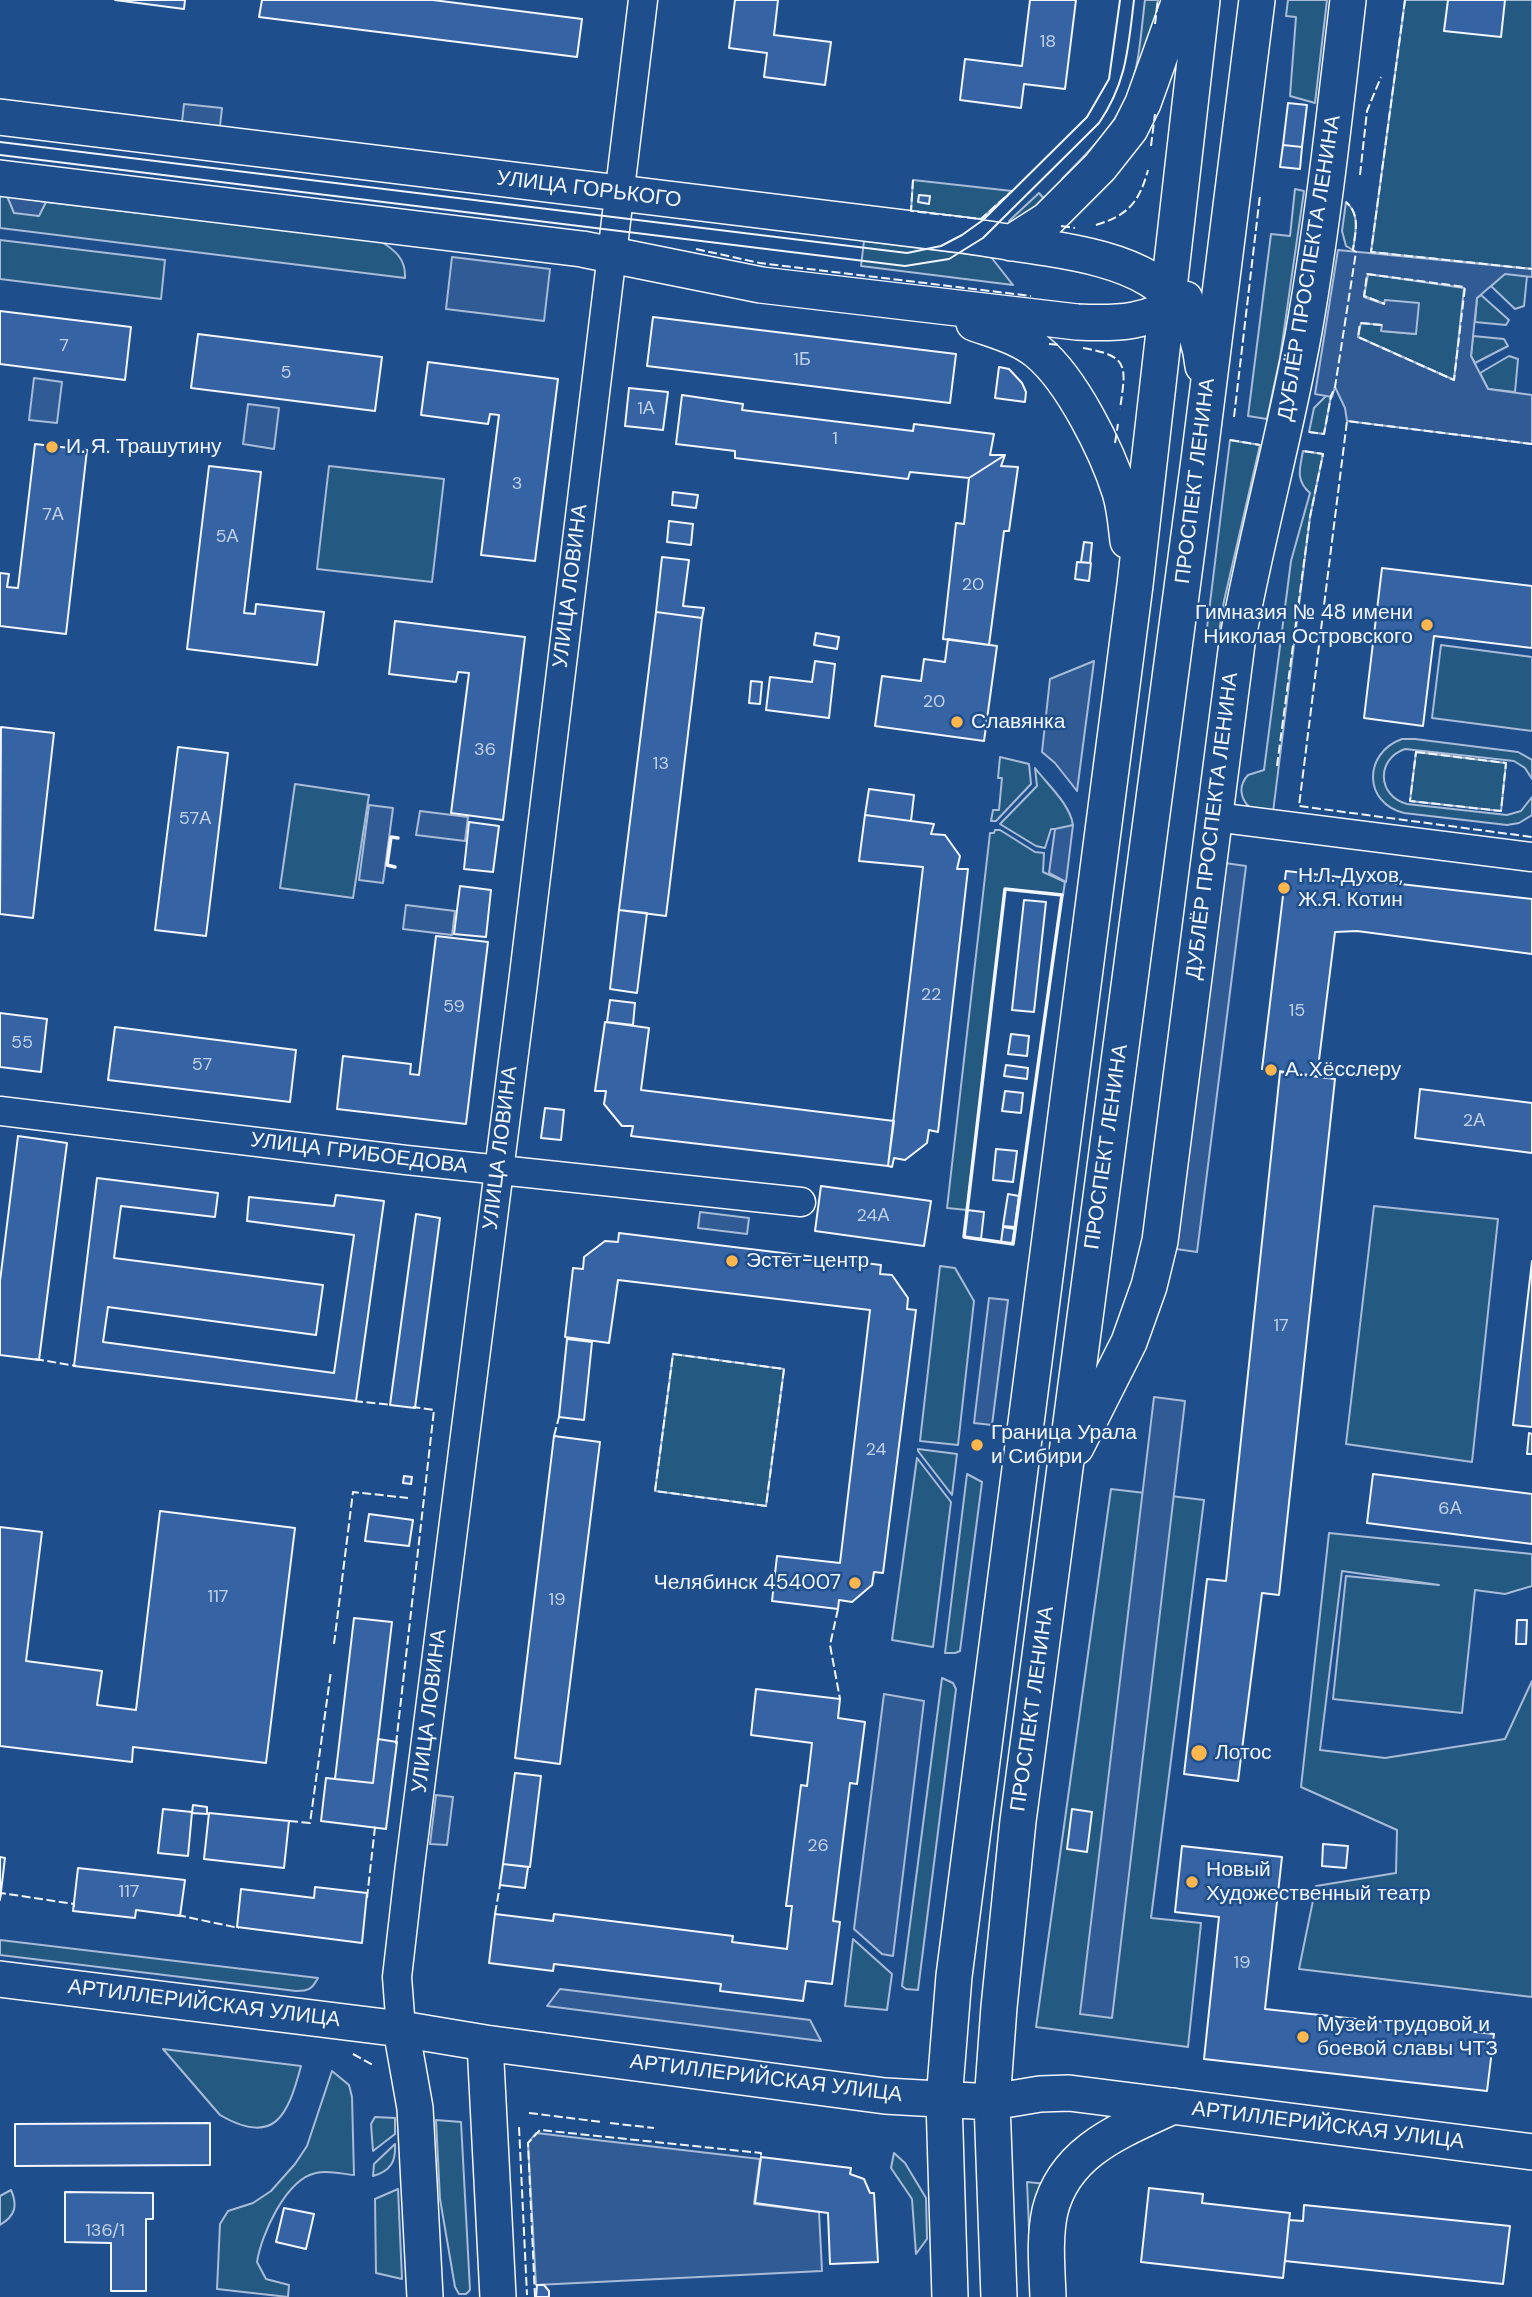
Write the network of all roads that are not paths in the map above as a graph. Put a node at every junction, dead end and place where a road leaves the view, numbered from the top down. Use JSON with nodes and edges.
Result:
{"nodes":[{"id":1,"x":643,"y":0,"type":"edge"},
{"id":2,"x":1180,"y":0,"type":"edge"},
{"id":3,"x":1202,"y":0,"type":"edge"},
{"id":4,"x":1257,"y":0,"type":"edge"},
{"id":5,"x":1348,"y":0,"type":"edge"},
{"id":6,"x":0,"y":117,"type":"edge"},
{"id":7,"x":0,"y":178,"type":"edge"},
{"id":8,"x":621,"y":193,"type":"junction"},
{"id":9,"x":1227,"y":242,"type":"junction"},
{"id":10,"x":1011,"y":243,"type":"junction"},
{"id":11,"x":612,"y":255,"type":"junction"},
{"id":12,"x":1172,"y":301,"type":"junction"},
{"id":13,"x":918,"y":303,"type":"junction"},
{"id":14,"x":1206,"y":407,"type":"junction"},
{"id":15,"x":1135,"y":585,"type":"junction"},
{"id":16,"x":1215,"y":817,"type":"junction"},
{"id":17,"x":1532,"y":857,"type":"edge"},
{"id":18,"x":0,"y":1111,"type":"edge"},
{"id":19,"x":498,"y":1171,"type":"junction"},
{"id":20,"x":802,"y":1202,"type":"dead end"},
{"id":21,"x":1064,"y":1472,"type":"junction"},
{"id":22,"x":0,"y":1979,"type":"edge"},
{"id":23,"x":401,"y":2029,"type":"junction"},
{"id":24,"x":485,"y":2043,"type":"junction"},
{"id":25,"x":944,"y":2100,"type":"junction"},
{"id":26,"x":992,"y":2102,"type":"junction"},
{"id":27,"x":1173,"y":2106,"type":"junction"},
{"id":28,"x":1532,"y":2152,"type":"edge"},
{"id":29,"x":425,"y":2297,"type":"edge"},
{"id":30,"x":498,"y":2297,"type":"edge"},
{"id":31,"x":950,"y":2297,"type":"edge"},
{"id":32,"x":999,"y":2297,"type":"edge"},
{"id":33,"x":1048,"y":2297,"type":"edge"}],
"edges":[{"from":1,"to":8,"type":"street","name":"УЛИЦА ЛОВИНА"},
{"from":2,"to":10,"type":"main road"},
{"from":3,"to":12,"type":"main road","name":"ПРОСПЕКТ ЛЕНИНА"},
{"from":4,"to":9,"type":"main road","name":"ПРОСПЕКТ ЛЕНИНА"},
{"from":5,"to":16,"type":"main road","name":"ДУБЛЁР ПРОСПЕКТА ЛЕНИНА"},
{"from":6,"to":8,"type":"main road","name":"УЛИЦА ГОРЬКОГО"},
{"from":7,"to":11,"type":"main road"},
{"from":8,"to":10,"type":"main road","name":"УЛИЦА ГОРЬКОГО"},
{"from":8,"to":11,"type":"street","name":"УЛИЦА ЛОВИНА"},
{"from":9,"to":12,"type":"main road"},
{"from":9,"to":14,"type":"main road","name":"ПРОСПЕКТ ЛЕНИНА"},
{"from":10,"to":12,"type":"main road","name":"УЛИЦА ГОРЬКОГО"},
{"from":11,"to":13,"type":"main road"},
{"from":11,"to":19,"type":"street","name":"УЛИЦА ЛОВИНА"},
{"from":12,"to":13,"type":"main road"},
{"from":12,"to":14,"type":"main road"},
{"from":12,"to":15,"type":"main road","name":"ПРОСПЕКТ ЛЕНИНА"},
{"from":13,"to":15,"type":"main road"},
{"from":14,"to":21,"type":"main road","name":"ПРОСПЕКТ ЛЕНИНА"},
{"from":15,"to":25,"type":"main road","name":"ПРОСПЕКТ ЛЕНИНА"},
{"from":16,"to":17,"type":"street"},
{"from":16,"to":21,"type":"main road","name":"ДУБЛЁР ПРОСПЕКТА ЛЕНИНА"},
{"from":18,"to":19,"type":"street","name":"УЛИЦА ГРИБОЕДОВА"},
{"from":19,"to":20,"type":"street","name":"УЛИЦА ГРИБОЕДОВА"},
{"from":19,"to":23,"type":"street","name":"УЛИЦА ЛОВИНА"},
{"from":21,"to":26,"type":"main road","name":"ПРОСПЕКТ ЛЕНИНА"},
{"from":22,"to":23,"type":"main road","name":"АРТИЛЛЕРИЙСКАЯ УЛИЦА"},
{"from":23,"to":24,"type":"main road","name":"АРТИЛЛЕРИЙСКАЯ УЛИЦА"},
{"from":23,"to":29,"type":"main road","name":"УЛИЦА ЛОВИНА"},
{"from":24,"to":25,"type":"main road","name":"АРТИЛЛЕРИЙСКАЯ УЛИЦА"},
{"from":24,"to":30,"type":"main road"},
{"from":25,"to":26,"type":"main road","name":"АРТИЛЛЕРИЙСКАЯ УЛИЦА"},
{"from":25,"to":31,"type":"main road","name":"ПРОСПЕКТ ЛЕНИНА"},
{"from":26,"to":27,"type":"main road","name":"АРТИЛЛЕРИЙСКАЯ УЛИЦА"},
{"from":26,"to":32,"type":"main road","name":"ПРОСПЕКТ ЛЕНИНА"},
{"from":27,"to":28,"type":"main road","name":"АРТИЛЛЕРИЙСКАЯ УЛИЦА"},
{"from":27,"to":33,"type":"main road"}]}
